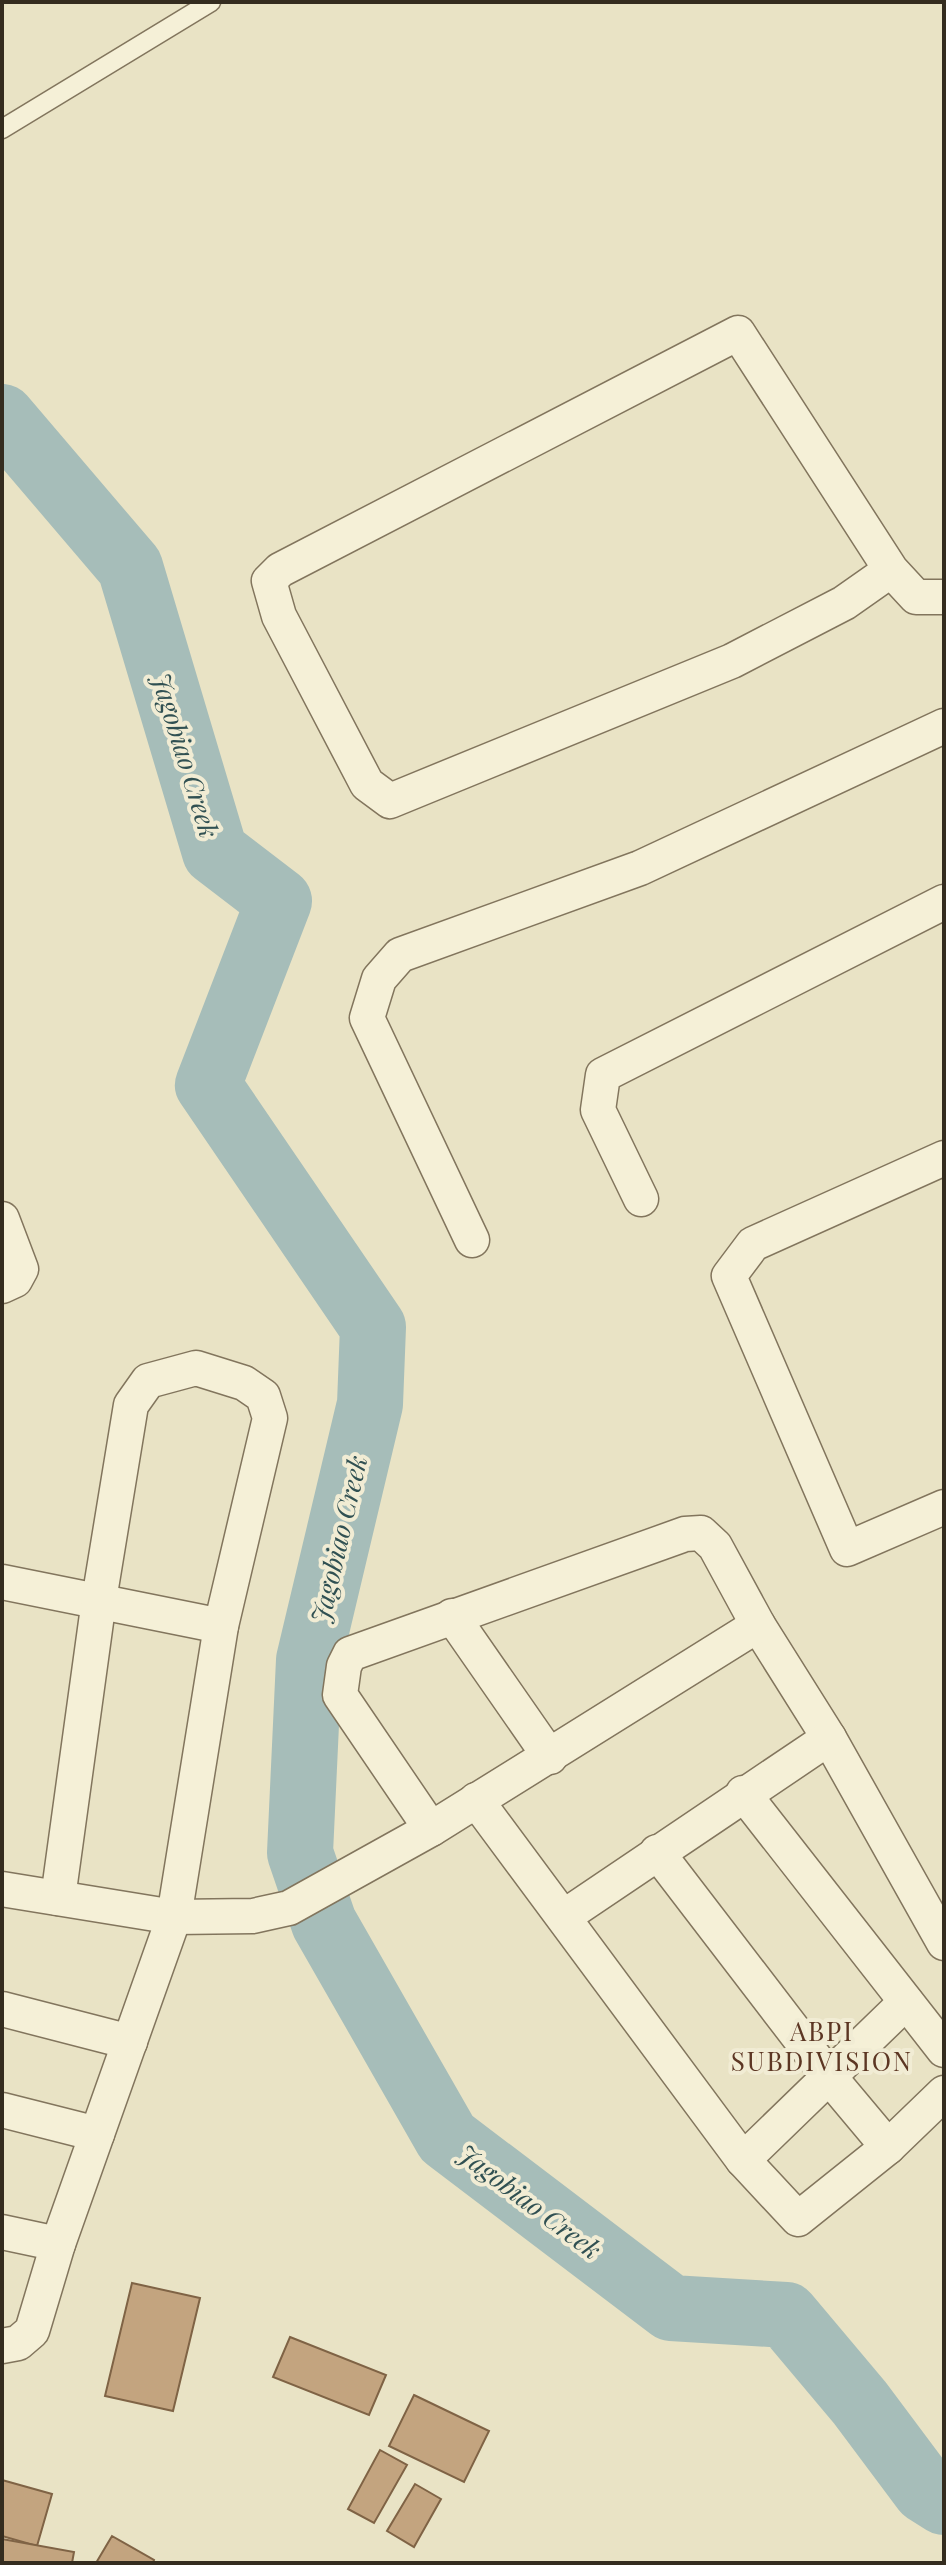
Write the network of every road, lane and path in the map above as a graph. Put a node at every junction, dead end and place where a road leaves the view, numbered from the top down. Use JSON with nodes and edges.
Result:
{"nodes":[{"id":1,"x":211,"y":2,"type":"edge"},
{"id":2,"x":2,"y":129,"type":"edge"},
{"id":3,"x":891,"y":570,"type":"junction"},
{"id":4,"x":944,"y":597,"type":"edge"},
{"id":5,"x":944,"y":726,"type":"edge"},
{"id":6,"x":944,"y":902,"type":"edge"},
{"id":7,"x":944,"y":1158,"type":"edge"},
{"id":8,"x":641,"y":1199,"type":"dead end"},
{"id":9,"x":2,"y":1219,"type":"edge"},
{"id":10,"x":472,"y":1240,"type":"dead end"},
{"id":11,"x":2,"y":1286,"type":"edge"},
{"id":12,"x":944,"y":1507,"type":"edge"},
{"id":13,"x":2,"y":1582,"type":"edge"},
{"id":14,"x":99,"y":1600,"type":"junction"},
{"id":15,"x":452,"y":1616,"type":"junction"},
{"id":16,"x":758,"y":1625,"type":"junction"},
{"id":17,"x":221,"y":1626,"type":"junction"},
{"id":18,"x":829,"y":1738,"type":"junction"},
{"id":19,"x":550,"y":1757,"type":"junction"},
{"id":20,"x":743,"y":1793,"type":"junction"},
{"id":21,"x":476,"y":1800,"type":"junction"},
{"id":22,"x":431,"y":1829,"type":"junction"},
{"id":23,"x":657,"y":1852,"type":"junction"},
{"id":24,"x":2,"y":1889,"type":"edge"},
{"id":25,"x":58,"y":1898,"type":"junction"},
{"id":26,"x":565,"y":1916,"type":"junction"},
{"id":27,"x":174,"y":1917,"type":"junction"},
{"id":28,"x":944,"y":1943,"type":"edge"},
{"id":29,"x":906,"y":2002,"type":"junction"},
{"id":30,"x":2,"y":2009,"type":"edge"},
{"id":31,"x":130,"y":2042,"type":"junction"},
{"id":32,"x":944,"y":2050,"type":"edge"},
{"id":33,"x":831,"y":2079,"type":"junction"},
{"id":34,"x":944,"y":2093,"type":"edge"},
{"id":35,"x":2,"y":2110,"type":"edge"},
{"id":36,"x":97,"y":2134,"type":"junction"},
{"id":37,"x":888,"y":2147,"type":"junction"},
{"id":38,"x":743,"y":2160,"type":"junction"},
{"id":39,"x":2,"y":2232,"type":"edge"},
{"id":40,"x":58,"y":2244,"type":"junction"},
{"id":41,"x":2,"y":2346,"type":"edge"}],
"edges":[{"from":1,"to":2,"type":"lane"},
{"from":3,"to":3,"type":"street"},
{"from":3,"to":4,"type":"street"},
{"from":5,"to":10,"type":"street"},
{"from":6,"to":8,"type":"street"},
{"from":7,"to":12,"type":"street"},
{"from":9,"to":11,"type":"street"},
{"from":13,"to":14,"type":"street"},
{"from":14,"to":17,"type":"street"},
{"from":14,"to":17,"type":"street"},
{"from":14,"to":25,"type":"street"},
{"from":15,"to":16,"type":"street"},
{"from":15,"to":19,"type":"street"},
{"from":15,"to":22,"type":"street"},
{"from":16,"to":18,"type":"street"},
{"from":16,"to":19,"type":"street"},
{"from":17,"to":27,"type":"street"},
{"from":18,"to":20,"type":"street"},
{"from":18,"to":28,"type":"street"},
{"from":19,"to":21,"type":"street"},
{"from":20,"to":23,"type":"street"},
{"from":20,"to":29,"type":"street"},
{"from":21,"to":22,"type":"street"},
{"from":21,"to":26,"type":"street"},
{"from":22,"to":27,"type":"street"},
{"from":23,"to":26,"type":"street"},
{"from":23,"to":33,"type":"street"},
{"from":24,"to":25,"type":"street"},
{"from":25,"to":27,"type":"street"},
{"from":26,"to":38,"type":"street"},
{"from":27,"to":31,"type":"street"},
{"from":29,"to":32,"type":"street"},
{"from":29,"to":33,"type":"street"},
{"from":30,"to":31,"type":"street"},
{"from":31,"to":36,"type":"street"},
{"from":33,"to":37,"type":"street"},
{"from":33,"to":38,"type":"street"},
{"from":34,"to":37,"type":"street"},
{"from":35,"to":36,"type":"street"},
{"from":36,"to":40,"type":"street"},
{"from":37,"to":38,"type":"street"},
{"from":39,"to":40,"type":"street"},
{"from":40,"to":41,"type":"street"}]}
